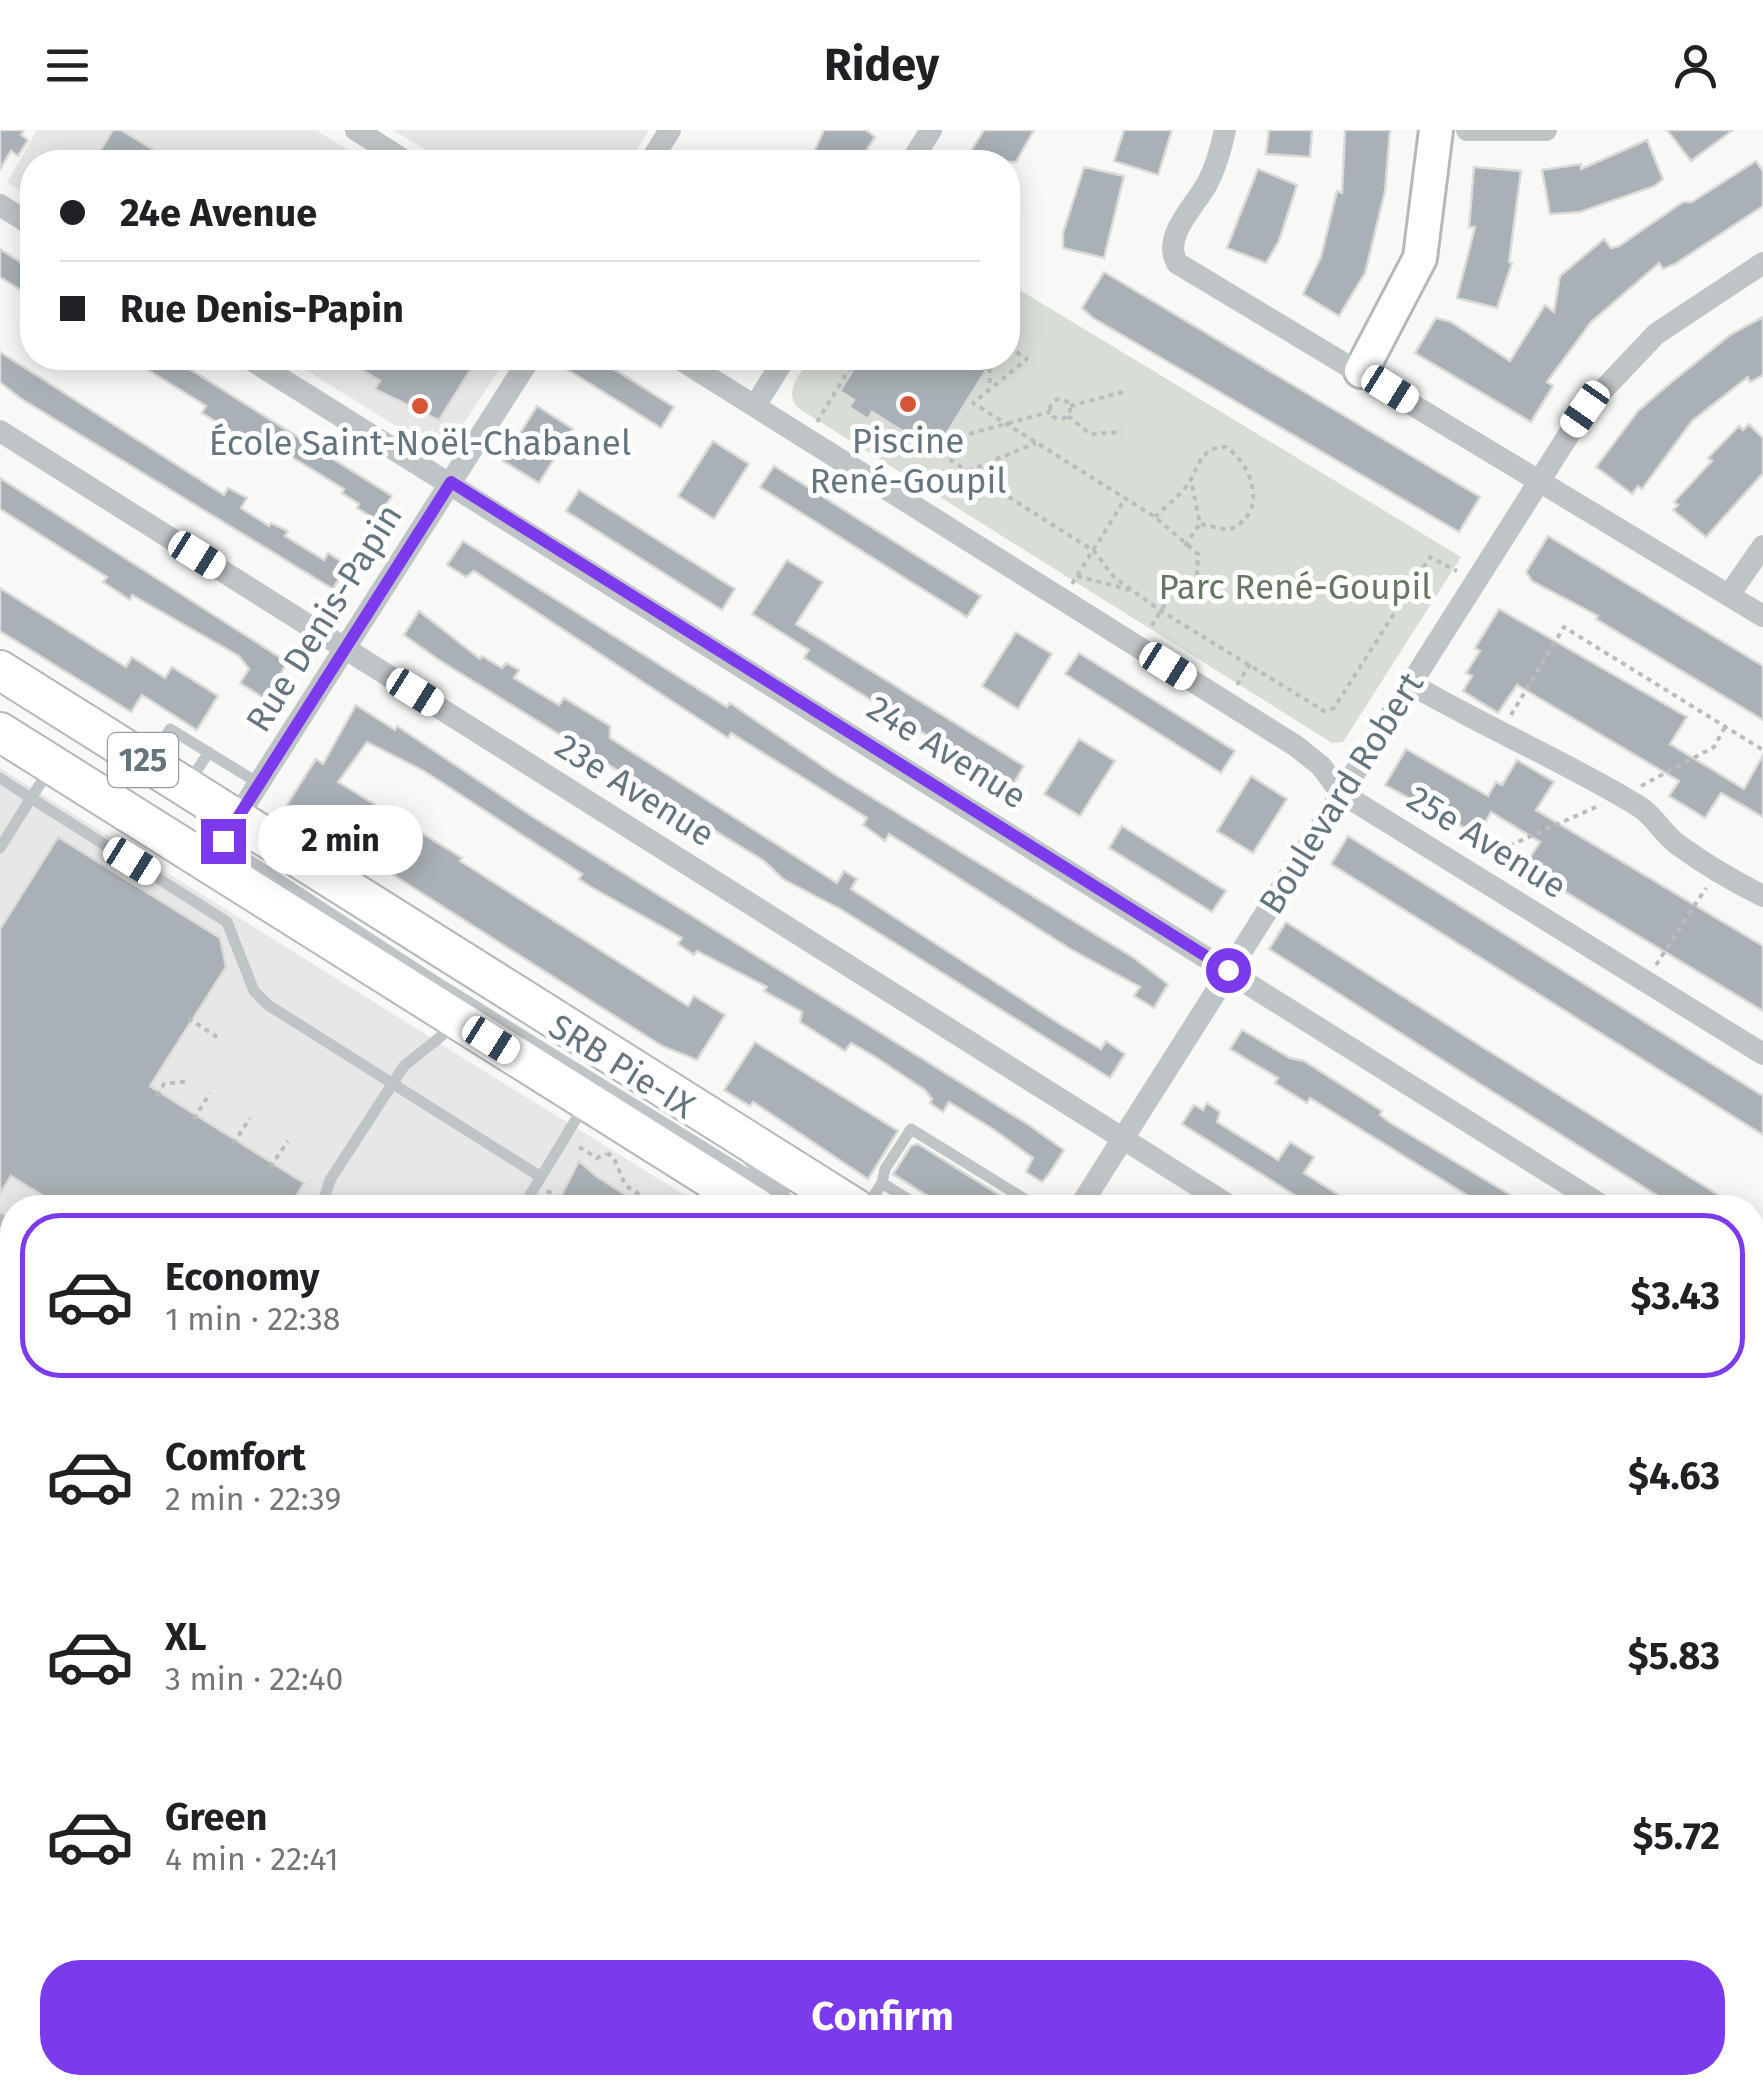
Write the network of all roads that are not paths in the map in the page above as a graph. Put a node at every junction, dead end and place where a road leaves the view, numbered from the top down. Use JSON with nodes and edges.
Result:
{"nodes":[{"id":1,"x":356,"y":130,"type":"edge"},
{"id":2,"x":1225,"y":130,"type":"edge"},
{"id":3,"x":1436,"y":130,"type":"edge"},
{"id":4,"x":1468,"y":130,"type":"edge"},
{"id":5,"x":1546,"y":130,"type":"edge"},
{"id":6,"x":388,"y":150,"type":"edge"},
{"id":7,"x":1763,"y":263,"type":"edge"},
{"id":8,"x":268,"y":370,"type":"edge"},
{"id":9,"x":522,"y":370,"type":"edge"},
{"id":10,"x":697,"y":370,"type":"edge"},
{"id":11,"x":778,"y":370,"type":"edge"},
{"id":12,"x":1361,"y":371,"type":"junction"},
{"id":13,"x":755,"y":406,"type":"junction"},
{"id":14,"x":0,"y":431,"type":"edge"},
{"id":15,"x":1538,"y":478,"type":"junction"},
{"id":16,"x":451,"y":482,"type":"junction"},
{"id":17,"x":1763,"y":546,"type":"edge"},
{"id":18,"x":1729,"y":595,"type":"junction"},
{"id":19,"x":1763,"y":616,"type":"edge"},
{"id":20,"x":347,"y":649,"type":"junction"},
{"id":21,"x":0,"y":674,"type":"edge"},
{"id":22,"x":1411,"y":684,"type":"junction"},
{"id":23,"x":0,"y":732,"type":"edge"},
{"id":24,"x":208,"y":752,"type":"junction"},
{"id":25,"x":148,"y":764,"type":"junction"},
{"id":26,"x":52,"y":765,"type":"junction"},
{"id":27,"x":0,"y":778,"type":"edge"},
{"id":28,"x":260,"y":784,"type":"junction"},
{"id":29,"x":186,"y":787,"type":"junction"},
{"id":30,"x":1341,"y":793,"type":"junction"},
{"id":31,"x":32,"y":798,"type":"junction"},
{"id":32,"x":237,"y":819,"type":"junction"},
{"id":33,"x":0,"y":848,"type":"edge"},
{"id":34,"x":208,"y":863,"type":"junction"},
{"id":35,"x":1763,"y":896,"type":"edge"},
{"id":36,"x":1228,"y":970,"type":"junction"},
{"id":37,"x":459,"y":1020,"type":"junction"},
{"id":38,"x":1763,"y":1054,"type":"edge"},
{"id":39,"x":392,"y":1085,"type":"junction"},
{"id":40,"x":588,"y":1101,"type":"junction"},
{"id":41,"x":692,"y":1105,"type":"junction"},
{"id":42,"x":1123,"y":1138,"type":"junction"},
{"id":43,"x":541,"y":1177,"type":"junction"},
{"id":44,"x":325,"y":1195,"type":"edge"},
{"id":45,"x":530,"y":1195,"type":"edge"},
{"id":46,"x":736,"y":1195,"type":"edge"},
{"id":47,"x":781,"y":1195,"type":"edge"},
{"id":48,"x":788,"y":1195,"type":"edge"},
{"id":49,"x":868,"y":1195,"type":"edge"},
{"id":50,"x":1018,"y":1195,"type":"edge"},
{"id":51,"x":1087,"y":1195,"type":"edge"},
{"id":52,"x":1213,"y":1195,"type":"edge"},
{"id":53,"x":1585,"y":1195,"type":"edge"}],
"edges":[{"from":1,"to":6,"type":"street"},
{"from":2,"to":12,"type":"street"},
{"from":3,"to":12,"type":"street"},
{"from":4,"to":5,"type":"street"},
{"from":7,"to":15,"type":"street","name":"Boulevard Robert"},
{"from":8,"to":16,"type":"street","name":"24e Avenue"},
{"from":9,"to":16,"type":"street","name":"Rue Denis-Papin"},
{"from":10,"to":13,"type":"street","name":"25e Avenue"},
{"from":11,"to":13,"type":"street"},
{"from":12,"to":15,"type":"street"},
{"from":13,"to":30,"type":"street","name":"25e Avenue"},
{"from":14,"to":20,"type":"street","name":"23e Avenue"},
{"from":15,"to":18,"type":"street"},
{"from":15,"to":22,"type":"street","name":"Boulevard Robert"},
{"from":16,"to":20,"type":"street","name":"Rue Denis-Papin"},
{"from":16,"to":36,"type":"street","name":"24e Avenue"},
{"from":17,"to":18,"type":"street"},
{"from":18,"to":19,"type":"street"},
{"from":20,"to":28,"type":"street","name":"Rue Denis-Papin"},
{"from":20,"to":42,"type":"street","name":"23e Avenue"},
{"from":21,"to":25,"type":"main road","number":"125"},
{"from":22,"to":30,"type":"street","name":"Boulevard Robert"},
{"from":22,"to":35,"type":"street"},
{"from":23,"to":26,"type":"main road","number":"125"},
{"from":24,"to":25,"type":"lane"},
{"from":24,"to":28,"type":"lane"},
{"from":24,"to":29,"type":"lane"},
{"from":25,"to":29,"type":"main road","number":"125"},
{"from":26,"to":31,"type":"lane"},
{"from":26,"to":34,"type":"main road","number":"125"},
{"from":27,"to":31,"type":"lane"},
{"from":28,"to":32,"type":"street","name":"Rue Denis-Papin"},
{"from":29,"to":32,"type":"main road","number":"125"},
{"from":30,"to":36,"type":"street","name":"Boulevard Robert"},
{"from":30,"to":38,"type":"street","name":"25e Avenue"},
{"from":31,"to":33,"type":"lane"},
{"from":31,"to":39,"type":"lane"},
{"from":32,"to":34,"type":"street","name":"Rue Denis-Papin"},
{"from":32,"to":41,"type":"main road","number":"125"},
{"from":34,"to":37,"type":"main road","number":"125"},
{"from":34,"to":47,"type":"lane","name":"SRB Pie-IX"},
{"from":36,"to":42,"type":"street","name":"Boulevard Robert"},
{"from":36,"to":53,"type":"street","name":"24e Avenue"},
{"from":37,"to":39,"type":"lane"},
{"from":37,"to":40,"type":"main road","number":"125"},
{"from":39,"to":43,"type":"lane"},
{"from":39,"to":44,"type":"lane"},
{"from":40,"to":43,"type":"lane"},
{"from":40,"to":46,"type":"main road","number":"125"},
{"from":41,"to":48,"type":"lane","name":"SRB Pie-IX"},
{"from":41,"to":49,"type":"main road","number":"125"},
{"from":42,"to":51,"type":"street","name":"Boulevard Robert"},
{"from":42,"to":52,"type":"street","name":"23e Avenue"},
{"from":43,"to":45,"type":"lane"},
{"from":49,"to":50,"type":"lane"}]}
